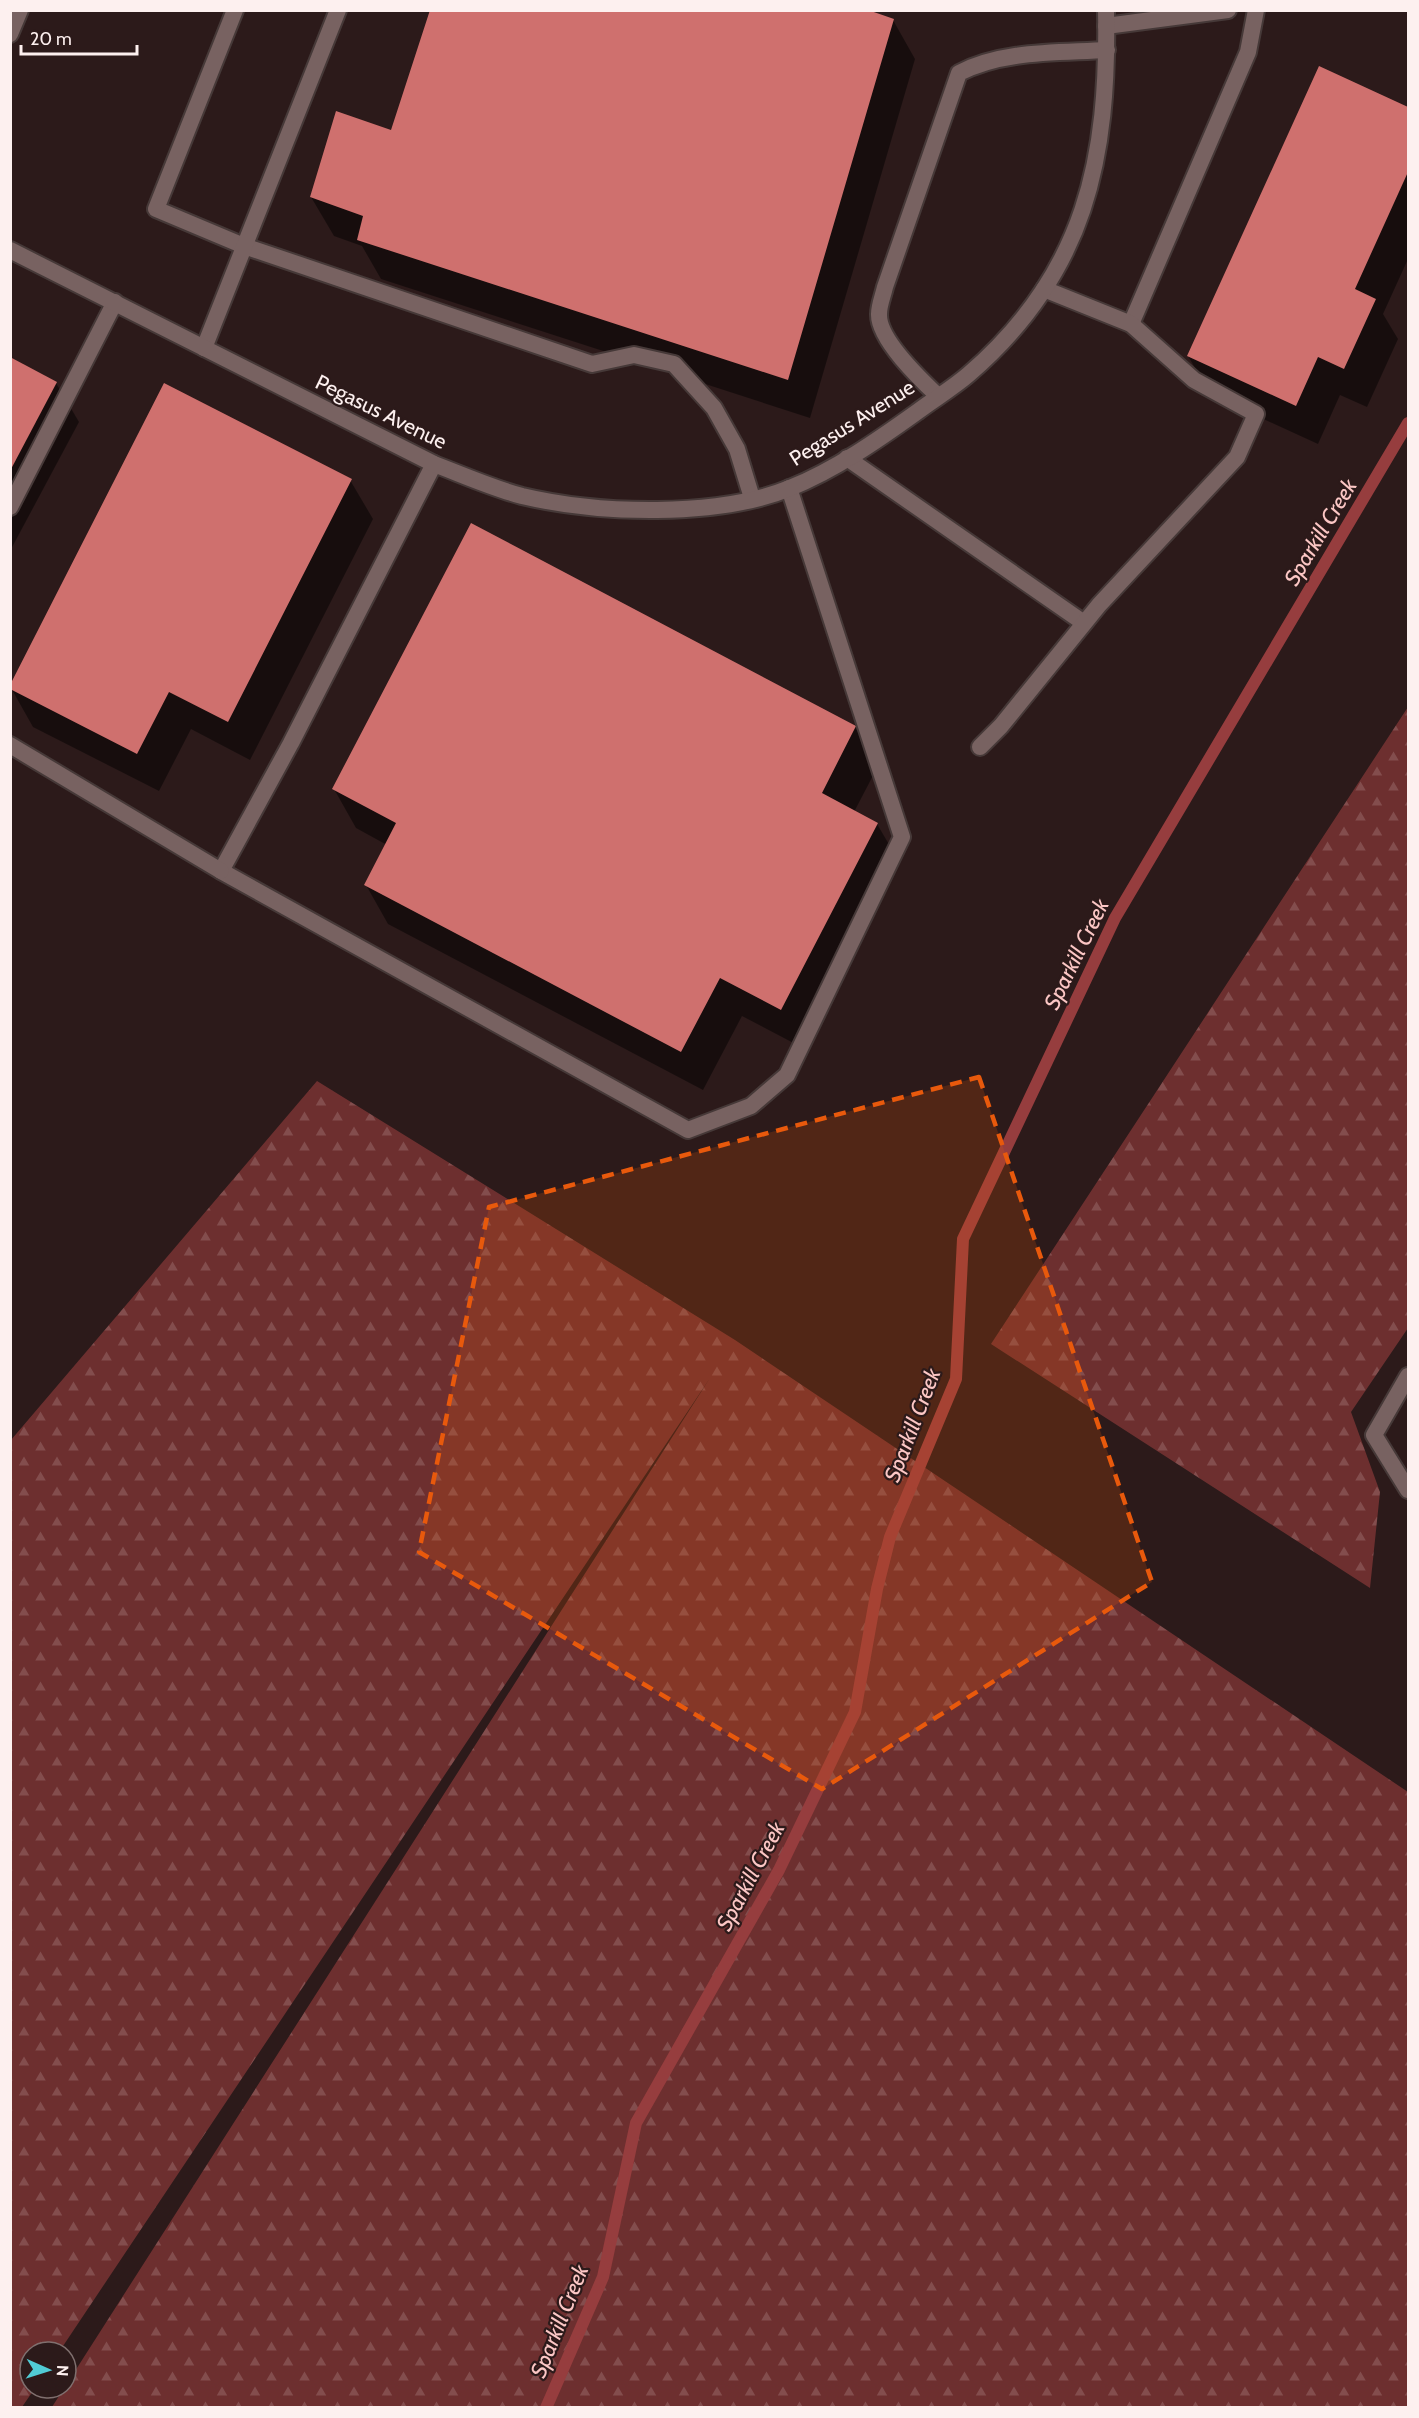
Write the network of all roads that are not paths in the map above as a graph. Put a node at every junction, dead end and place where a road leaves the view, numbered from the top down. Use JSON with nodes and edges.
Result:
{"nodes":[{"id":1,"x":20,"y":10,"type":"edge"},
{"id":2,"x":235,"y":10,"type":"edge"},
{"id":3,"x":338,"y":10,"type":"edge"},
{"id":4,"x":1228,"y":10,"type":"edge"},
{"id":5,"x":1256,"y":10,"type":"edge"},
{"id":6,"x":1106,"y":18,"type":"edge"},
{"id":7,"x":10,"y":34,"type":"edge"},
{"id":8,"x":1107,"y":50,"type":"junction"},
{"id":9,"x":244,"y":246,"type":"junction"},
{"id":10,"x":10,"y":250,"type":"edge"},
{"id":11,"x":1044,"y":289,"type":"junction"},
{"id":12,"x":115,"y":302,"type":"junction"},
{"id":13,"x":1131,"y":324,"type":"junction"},
{"id":14,"x":204,"y":348,"type":"junction"},
{"id":15,"x":938,"y":396,"type":"junction"},
{"id":16,"x":848,"y":458,"type":"junction"},
{"id":17,"x":434,"y":464,"type":"junction"},
{"id":18,"x":789,"y":488,"type":"junction"},
{"id":19,"x":752,"y":498,"type":"junction"},
{"id":20,"x":10,"y":507,"type":"edge"},
{"id":21,"x":1084,"y":624,"type":"junction"},
{"id":22,"x":10,"y":746,"type":"edge"},
{"id":23,"x":980,"y":747,"type":"dead end"},
{"id":24,"x":221,"y":871,"type":"junction"},
{"id":25,"x":1408,"y":1376,"type":"edge"},
{"id":26,"x":1408,"y":1490,"type":"edge"}],
"edges":[{"from":1,"to":7,"type":"street"},
{"from":2,"to":9,"type":"street"},
{"from":3,"to":9,"type":"street"},
{"from":4,"to":6,"type":"street"},
{"from":5,"to":13,"type":"street"},
{"from":6,"to":8,"type":"street","name":"Pegasus Avenue"},
{"from":8,"to":11,"type":"street","name":"Pegasus Avenue"},
{"from":8,"to":15,"type":"street"},
{"from":9,"to":14,"type":"street"},
{"from":9,"to":19,"type":"street"},
{"from":10,"to":12,"type":"street","name":"Pegasus Avenue"},
{"from":11,"to":13,"type":"street"},
{"from":11,"to":15,"type":"street","name":"Pegasus Avenue"},
{"from":12,"to":14,"type":"street","name":"Pegasus Avenue"},
{"from":12,"to":20,"type":"street"},
{"from":13,"to":21,"type":"street"},
{"from":14,"to":17,"type":"street","name":"Pegasus Avenue"},
{"from":15,"to":16,"type":"street","name":"Pegasus Avenue"},
{"from":16,"to":18,"type":"street","name":"Pegasus Avenue"},
{"from":16,"to":21,"type":"street"},
{"from":17,"to":19,"type":"street","name":"Pegasus Avenue"},
{"from":17,"to":24,"type":"street"},
{"from":18,"to":19,"type":"street","name":"Pegasus Avenue"},
{"from":18,"to":24,"type":"street"},
{"from":21,"to":23,"type":"street"},
{"from":22,"to":24,"type":"street"},
{"from":25,"to":26,"type":"street"}]}
